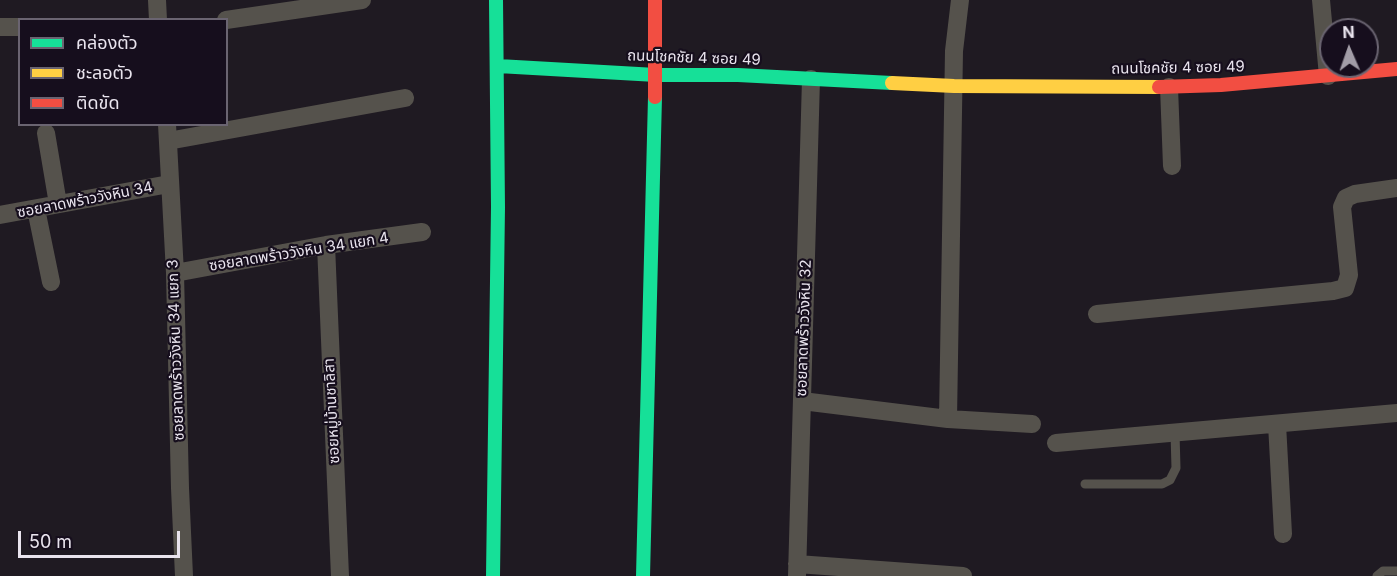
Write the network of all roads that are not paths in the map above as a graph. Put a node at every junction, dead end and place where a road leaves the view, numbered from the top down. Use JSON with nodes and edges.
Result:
{"nodes":[{"id":1,"x":157,"y":0,"type":"edge"},
{"id":2,"x":362,"y":0,"type":"edge"},
{"id":3,"x":496,"y":0,"type":"edge"},
{"id":4,"x":655,"y":0,"type":"edge"},
{"id":5,"x":960,"y":0,"type":"edge"},
{"id":6,"x":1321,"y":0,"type":"edge"},
{"id":7,"x":158,"y":18,"type":"edge"},
{"id":8,"x":1323,"y":18,"type":"edge"},
{"id":9,"x":228,"y":20,"type":"edge"},
{"id":10,"x":0,"y":27,"type":"edge"},
{"id":11,"x":18,"y":27,"type":"edge"},
{"id":12,"x":498,"y":66,"type":"junction"},
{"id":13,"x":1397,"y":69,"type":"edge"},
{"id":14,"x":1379,"y":71,"type":"edge"},
{"id":15,"x":656,"y":75,"type":"junction"},
{"id":16,"x":1319,"y":77,"type":"edge"},
{"id":17,"x":811,"y":79,"type":"junction"},
{"id":18,"x":954,"y":86,"type":"junction"},
{"id":19,"x":1169,"y":87,"type":"junction"},
{"id":20,"x":405,"y":98,"type":"dead end"},
{"id":21,"x":228,"y":124,"type":"edge"},
{"id":22,"x":215,"y":126,"type":"edge"},
{"id":23,"x":46,"y":132,"type":"dead end"},
{"id":24,"x":168,"y":133,"type":"edge"},
{"id":25,"x":1172,"y":166,"type":"dead end"},
{"id":26,"x":170,"y":184,"type":"junction"},
{"id":27,"x":1397,"y":188,"type":"edge"},
{"id":28,"x":58,"y":204,"type":"junction"},
{"id":29,"x":36,"y":209,"type":"junction"},
{"id":30,"x":0,"y":215,"type":"edge"},
{"id":31,"x":422,"y":232,"type":"dead end"},
{"id":32,"x":326,"y":245,"type":"junction"},
{"id":33,"x":175,"y":273,"type":"junction"},
{"id":34,"x":51,"y":282,"type":"dead end"},
{"id":35,"x":1097,"y":314,"type":"dead end"},
{"id":36,"x":802,"y":401,"type":"junction"},
{"id":37,"x":1397,"y":413,"type":"edge"},
{"id":38,"x":948,"y":419,"type":"junction"},
{"id":39,"x":1032,"y":423,"type":"dead end"},
{"id":40,"x":1277,"y":424,"type":"junction"},
{"id":41,"x":1175,"y":433,"type":"junction"},
{"id":42,"x":1056,"y":443,"type":"dead end"},
{"id":43,"x":1085,"y":484,"type":"dead end"},
{"id":44,"x":1283,"y":534,"type":"dead end"},
{"id":45,"x":797,"y":570,"type":"edge"},
{"id":46,"x":1397,"y":571,"type":"edge"},
{"id":47,"x":184,"y":576,"type":"edge"},
{"id":48,"x":340,"y":576,"type":"edge"},
{"id":49,"x":493,"y":576,"type":"edge"},
{"id":50,"x":643,"y":576,"type":"edge"},
{"id":51,"x":963,"y":576,"type":"edge"},
{"id":52,"x":1377,"y":576,"type":"edge"}],
"edges":[{"from":1,"to":7,"type":"street"},
{"from":2,"to":9,"type":"street"},
{"from":3,"to":12,"type":"street"},
{"from":4,"to":15,"type":"street"},
{"from":5,"to":18,"type":"street"},
{"from":6,"to":8,"type":"street"},
{"from":10,"to":11,"type":"street"},
{"from":12,"to":15,"type":"street","name":"ถนนโชคชัย 4 ซอย 49"},
{"from":12,"to":49,"type":"street"},
{"from":13,"to":14,"type":"street","name":"ถนนโชคชัย 4 ซอย 49"},
{"from":15,"to":17,"type":"street","name":"ถนนโชคชัย 4 ซอย 49"},
{"from":15,"to":50,"type":"street"},
{"from":16,"to":19,"type":"street","name":"ถนนโชคชัย 4 ซอย 49"},
{"from":17,"to":18,"type":"street","name":"ถนนโชคชัย 4 ซอย 49"},
{"from":17,"to":36,"type":"street","name":"ซอยลาดพร้าววังหิน 32"},
{"from":18,"to":19,"type":"street","name":"ถนนโชคชัย 4 ซอย 49"},
{"from":18,"to":38,"type":"street"},
{"from":19,"to":25,"type":"street"},
{"from":20,"to":21,"type":"street"},
{"from":22,"to":24,"type":"street"},
{"from":23,"to":28,"type":"street"},
{"from":24,"to":26,"type":"street","name":"ซอยลาดพร้าววังหิน 34 แยก 3"},
{"from":26,"to":28,"type":"street","name":"ซอยลาดพร้าววังหิน 34"},
{"from":26,"to":33,"type":"street","name":"ซอยลาดพร้าววังหิน 34 แยก 3"},
{"from":27,"to":35,"type":"street"},
{"from":28,"to":29,"type":"street","name":"ซอยลาดพร้าววังหิน 34"},
{"from":29,"to":30,"type":"street","name":"ซอยลาดพร้าววังหิน 34"},
{"from":29,"to":34,"type":"street"},
{"from":31,"to":32,"type":"street","name":"ซอยลาดพร้าววังหิน 34 แยก 4"},
{"from":32,"to":33,"type":"street","name":"ซอยลาดพร้าววังหิน 34 แยก 4"},
{"from":32,"to":48,"type":"street","name":"ซอยหมู่บ้านชาลิสา"},
{"from":33,"to":47,"type":"street","name":"ซอยลาดพร้าววังหิน 34 แยก 3"},
{"from":36,"to":38,"type":"street"},
{"from":36,"to":45,"type":"street","name":"ซอยลาดพร้าววังหิน 32"},
{"from":37,"to":40,"type":"street"},
{"from":38,"to":39,"type":"street"},
{"from":40,"to":41,"type":"street"},
{"from":40,"to":44,"type":"street"},
{"from":41,"to":42,"type":"street"},
{"from":41,"to":43,"type":"lane"},
{"from":45,"to":51,"type":"street"},
{"from":46,"to":52,"type":"lane"}]}
